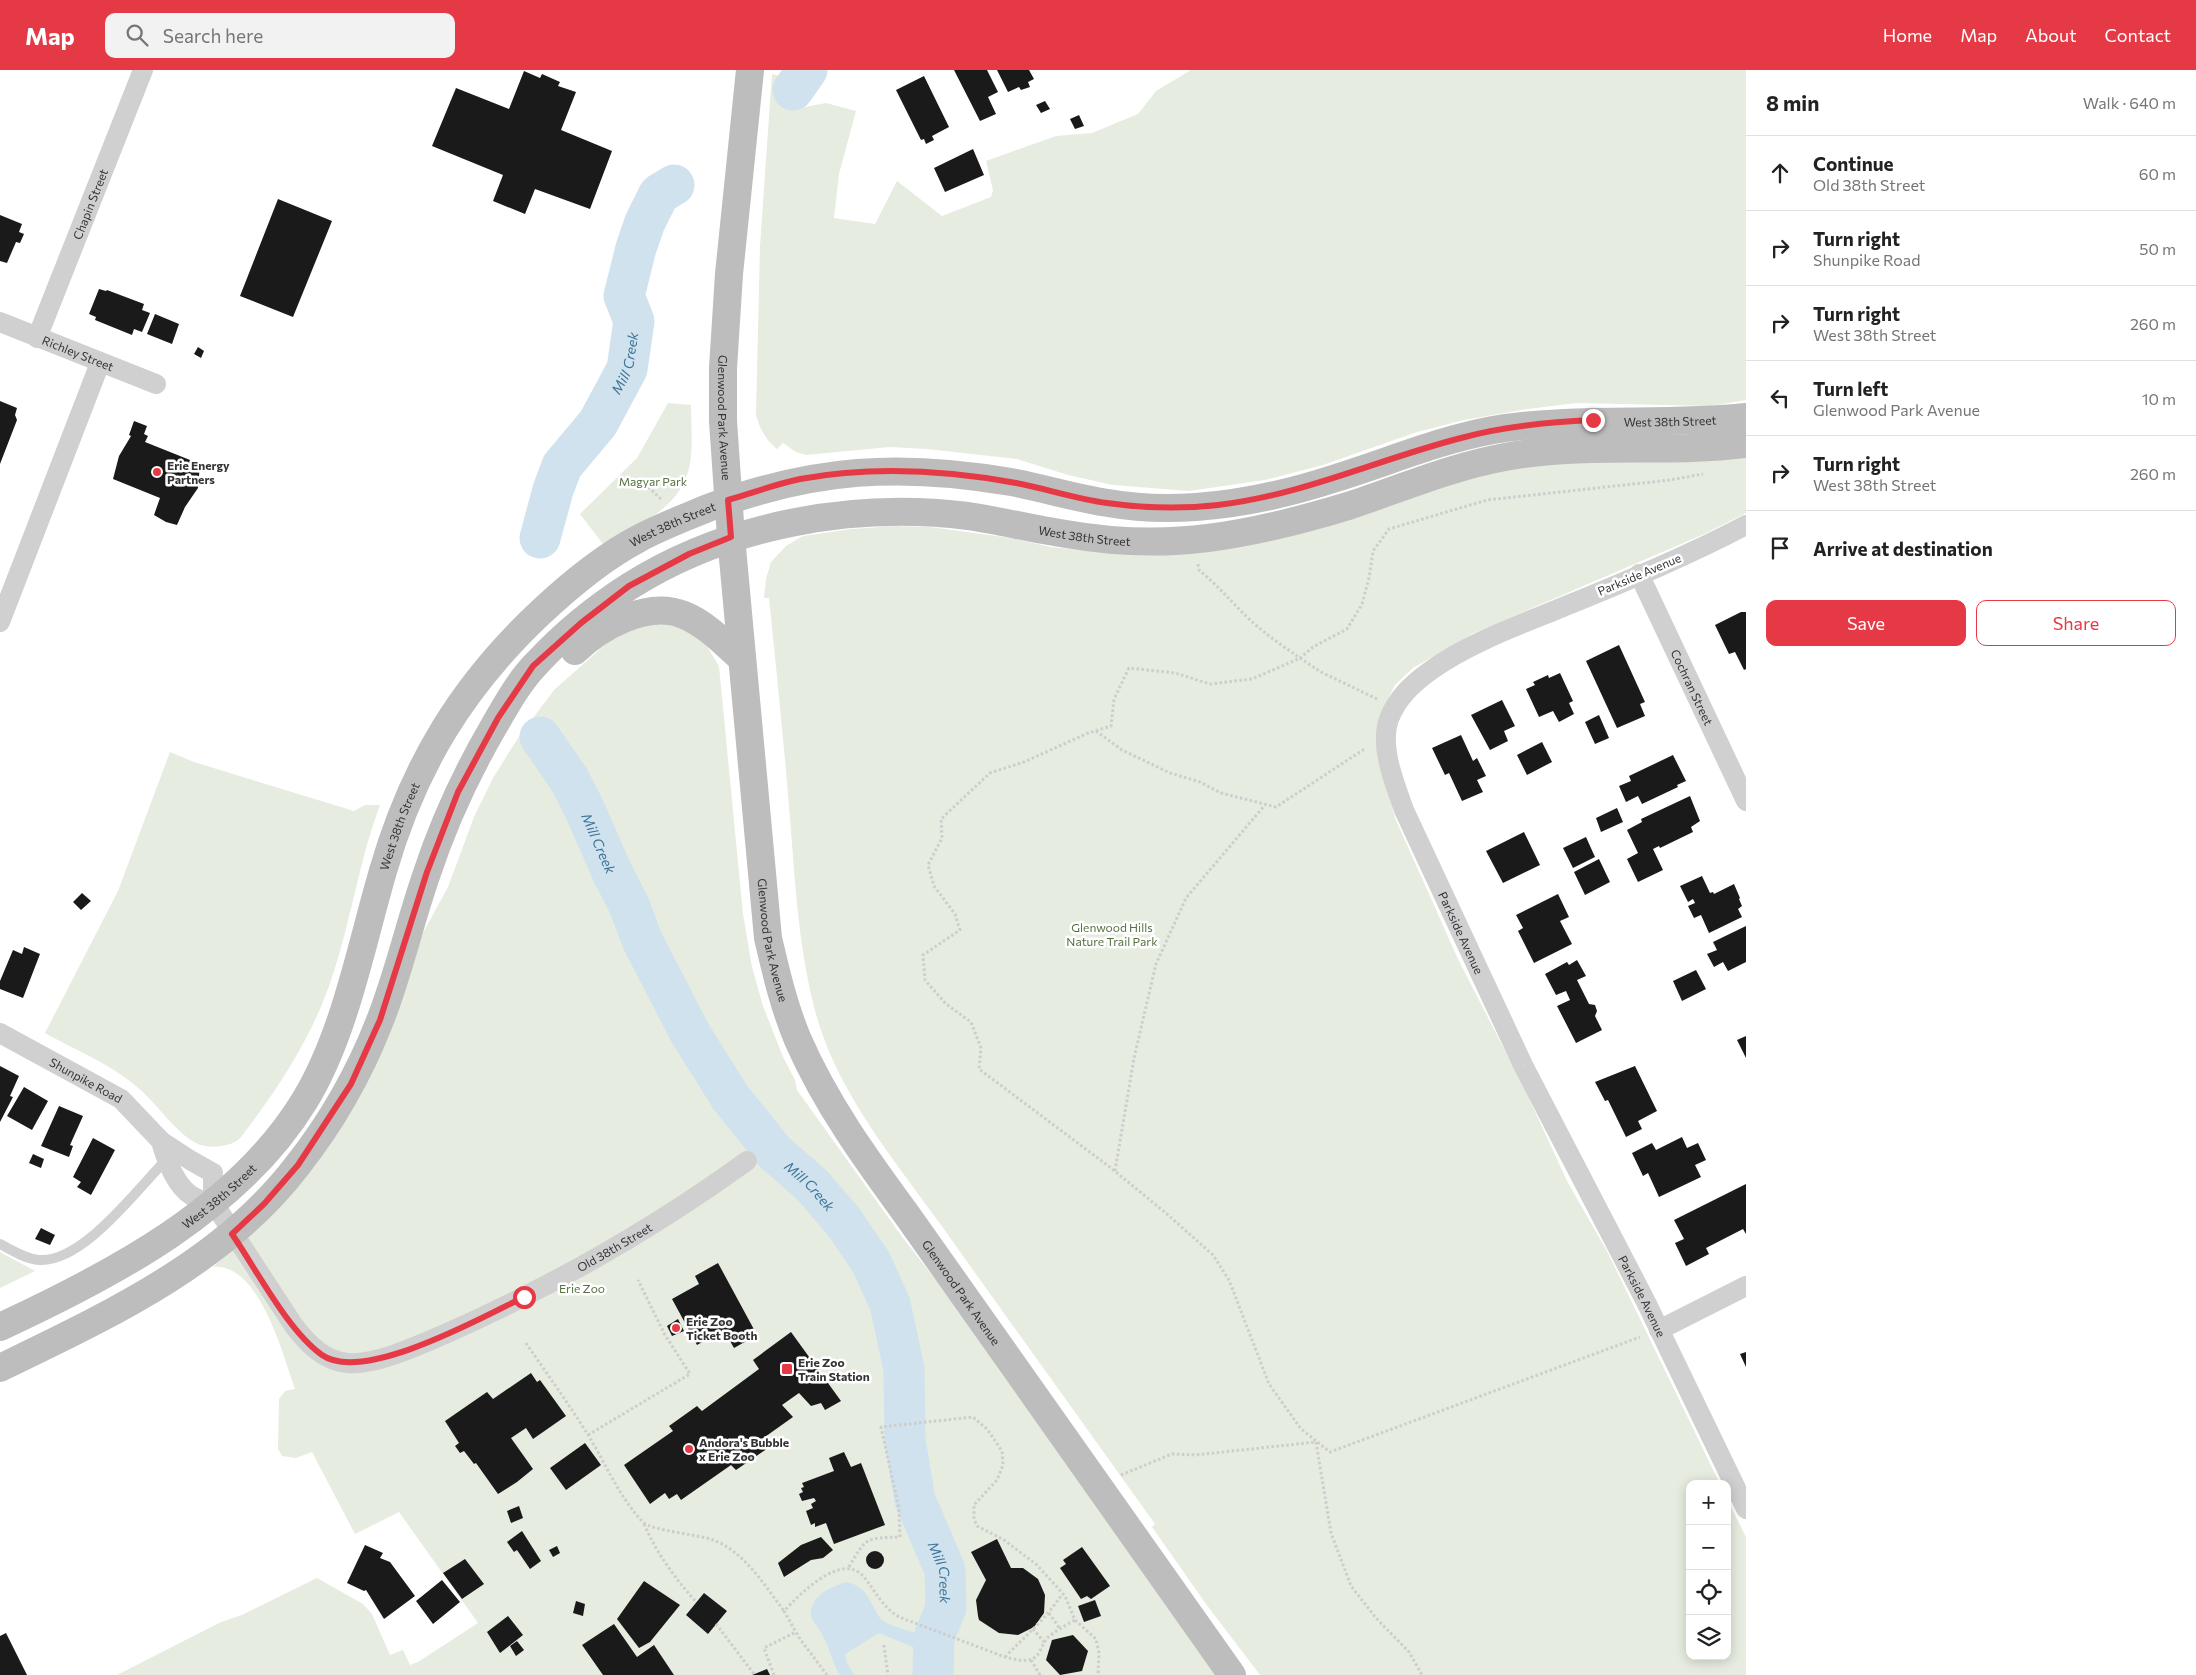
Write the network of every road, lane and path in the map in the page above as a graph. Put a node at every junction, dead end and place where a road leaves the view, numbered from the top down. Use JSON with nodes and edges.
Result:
{"nodes":[{"id":1,"x":143,"y":70,"type":"edge"},
{"id":2,"x":750,"y":70,"type":"edge"},
{"id":3,"x":0,"y":322,"type":"edge"},
{"id":4,"x":37,"y":338,"type":"junction"},
{"id":5,"x":100,"y":363,"type":"junction"},
{"id":6,"x":156,"y":384,"type":"dead end"},
{"id":7,"x":1746,"y":416,"type":"edge"},
{"id":8,"x":1746,"y":444,"type":"edge"},
{"id":9,"x":1707,"y":473,"type":"dead end"},
{"id":10,"x":641,"y":480,"type":"dead end"},
{"id":11,"x":728,"y":500,"type":"junction"},
{"id":12,"x":662,"y":501,"type":"dead end"},
{"id":13,"x":1746,"y":525,"type":"edge"},
{"id":14,"x":731,"y":537,"type":"junction"},
{"id":15,"x":1196,"y":556,"type":"dead end"},
{"id":16,"x":1639,"y":574,"type":"junction"},
{"id":17,"x":0,"y":622,"type":"edge"},
{"id":18,"x":1300,"y":658,"type":"junction"},
{"id":19,"x":742,"y":659,"type":"junction"},
{"id":20,"x":1393,"y":709,"type":"junction"},
{"id":21,"x":493,"y":726,"type":"junction"},
{"id":22,"x":1096,"y":731,"type":"junction"},
{"id":23,"x":1386,"y":739,"type":"junction"},
{"id":24,"x":1746,"y":801,"type":"edge"},
{"id":25,"x":1266,"y":805,"type":"junction"},
{"id":26,"x":0,"y":1033,"type":"edge"},
{"id":27,"x":161,"y":1141,"type":"junction"},
{"id":28,"x":166,"y":1160,"type":"junction"},
{"id":29,"x":746,"y":1161,"type":"dead end"},
{"id":30,"x":1115,"y":1172,"type":"junction"},
{"id":31,"x":213,"y":1202,"type":"junction"},
{"id":32,"x":232,"y":1234,"type":"junction"},
{"id":33,"x":0,"y":1244,"type":"edge"},
{"id":34,"x":638,"y":1280,"type":"dead end"},
{"id":35,"x":1746,"y":1286,"type":"edge"},
{"id":36,"x":0,"y":1326,"type":"edge"},
{"id":37,"x":1659,"y":1330,"type":"junction"},
{"id":38,"x":526,"y":1343,"type":"dead end"},
{"id":39,"x":0,"y":1368,"type":"edge"},
{"id":40,"x":588,"y":1435,"type":"junction"},
{"id":41,"x":1316,"y":1442,"type":"junction"},
{"id":42,"x":1120,"y":1475,"type":"dead end"},
{"id":43,"x":1746,"y":1509,"type":"edge"},
{"id":44,"x":644,"y":1524,"type":"junction"},
{"id":45,"x":849,"y":1567,"type":"junction"},
{"id":46,"x":1062,"y":1594,"type":"junction"},
{"id":47,"x":696,"y":1602,"type":"dead end"},
{"id":48,"x":784,"y":1612,"type":"junction"},
{"id":49,"x":1048,"y":1613,"type":"junction"},
{"id":50,"x":1075,"y":1620,"type":"junction"},
{"id":51,"x":716,"y":1624,"type":"dead end"},
{"id":52,"x":1033,"y":1629,"type":"junction"},
{"id":53,"x":1060,"y":1629,"type":"junction"},
{"id":54,"x":796,"y":1632,"type":"junction"},
{"id":55,"x":1044,"y":1642,"type":"junction"},
{"id":56,"x":884,"y":1645,"type":"dead end"},
{"id":57,"x":1005,"y":1657,"type":"junction"},
{"id":58,"x":1031,"y":1660,"type":"junction"},
{"id":59,"x":754,"y":1674,"type":"edge"},
{"id":60,"x":1099,"y":1674,"type":"edge"},
{"id":61,"x":774,"y":1675,"type":"edge"},
{"id":62,"x":827,"y":1675,"type":"edge"},
{"id":63,"x":888,"y":1675,"type":"edge"},
{"id":64,"x":1040,"y":1675,"type":"edge"},
{"id":65,"x":1094,"y":1675,"type":"edge"},
{"id":66,"x":1232,"y":1675,"type":"edge"},
{"id":67,"x":1422,"y":1675,"type":"edge"}],
"edges":[{"from":1,"to":4,"type":"street","name":"Chapin Street"},
{"from":2,"to":11,"type":"main road","name":"Glenwood Park Avenue"},
{"from":3,"to":4,"type":"street","name":"Richley Street"},
{"from":4,"to":5,"type":"street","name":"Richley Street"},
{"from":5,"to":6,"type":"street","name":"Richley Street"},
{"from":5,"to":17,"type":"street"},
{"from":7,"to":11,"type":"main road","name":"West 38th Street"},
{"from":8,"to":14,"type":"main road","name":"West 38th Street"},
{"from":9,"to":18,"type":"path"},
{"from":10,"to":12,"type":"path"},
{"from":11,"to":14,"type":"main road","name":"Glenwood Park Avenue"},
{"from":11,"to":31,"type":"main road","name":"West 38th Street"},
{"from":13,"to":16,"type":"street","name":"Parkside Avenue"},
{"from":14,"to":19,"type":"main road","name":"Glenwood Park Avenue"},
{"from":14,"to":21,"type":"main road","name":"West 38th Street"},
{"from":15,"to":18,"type":"path"},
{"from":16,"to":20,"type":"street","name":"Parkside Avenue"},
{"from":16,"to":24,"type":"street","name":"Cochran Street"},
{"from":18,"to":20,"type":"path"},
{"from":18,"to":22,"type":"path"},
{"from":19,"to":21,"type":"main road"},
{"from":19,"to":66,"type":"main road","name":"Glenwood Park Avenue"},
{"from":20,"to":23,"type":"street","name":"Parkside Avenue"},
{"from":21,"to":32,"type":"main road","name":"West 38th Street"},
{"from":22,"to":25,"type":"path"},
{"from":22,"to":30,"type":"path"},
{"from":23,"to":25,"type":"path"},
{"from":23,"to":37,"type":"street","name":"Parkside Avenue"},
{"from":25,"to":30,"type":"path"},
{"from":26,"to":27,"type":"street","name":"Shunpike Road"},
{"from":27,"to":28,"type":"street","name":"Shunpike Road"},
{"from":27,"to":31,"type":"street","name":"Shunpike Road"},
{"from":28,"to":31,"type":"street","name":"Shunpike Road"},
{"from":28,"to":33,"type":"lane"},
{"from":29,"to":32,"type":"street","name":"Old 38th Street"},
{"from":30,"to":41,"type":"path"},
{"from":31,"to":32,"type":"street"},
{"from":31,"to":36,"type":"main road","name":"West 38th Street"},
{"from":32,"to":39,"type":"main road","name":"West 38th Street"},
{"from":34,"to":40,"type":"path"},
{"from":35,"to":37,"type":"street"},
{"from":37,"to":41,"type":"path"},
{"from":37,"to":43,"type":"street","name":"Parkside Avenue"},
{"from":38,"to":40,"type":"path"},
{"from":40,"to":44,"type":"path"},
{"from":41,"to":42,"type":"path"},
{"from":41,"to":67,"type":"path"},
{"from":44,"to":47,"type":"path"},
{"from":44,"to":48,"type":"path"},
{"from":45,"to":46,"type":"path"},
{"from":45,"to":48,"type":"path"},
{"from":45,"to":57,"type":"path"},
{"from":46,"to":49,"type":"path"},
{"from":46,"to":50,"type":"path"},
{"from":48,"to":54,"type":"path"},
{"from":49,"to":52,"type":"path"},
{"from":49,"to":53,"type":"path"},
{"from":50,"to":53,"type":"path"},
{"from":50,"to":60,"type":"path"},
{"from":51,"to":59,"type":"path"},
{"from":52,"to":55,"type":"path"},
{"from":52,"to":57,"type":"path"},
{"from":53,"to":55,"type":"path"},
{"from":54,"to":61,"type":"path"},
{"from":54,"to":62,"type":"path"},
{"from":55,"to":58,"type":"path"},
{"from":56,"to":63,"type":"path"},
{"from":57,"to":58,"type":"path"},
{"from":58,"to":64,"type":"path"},
{"from":60,"to":65,"type":"path"}]}
